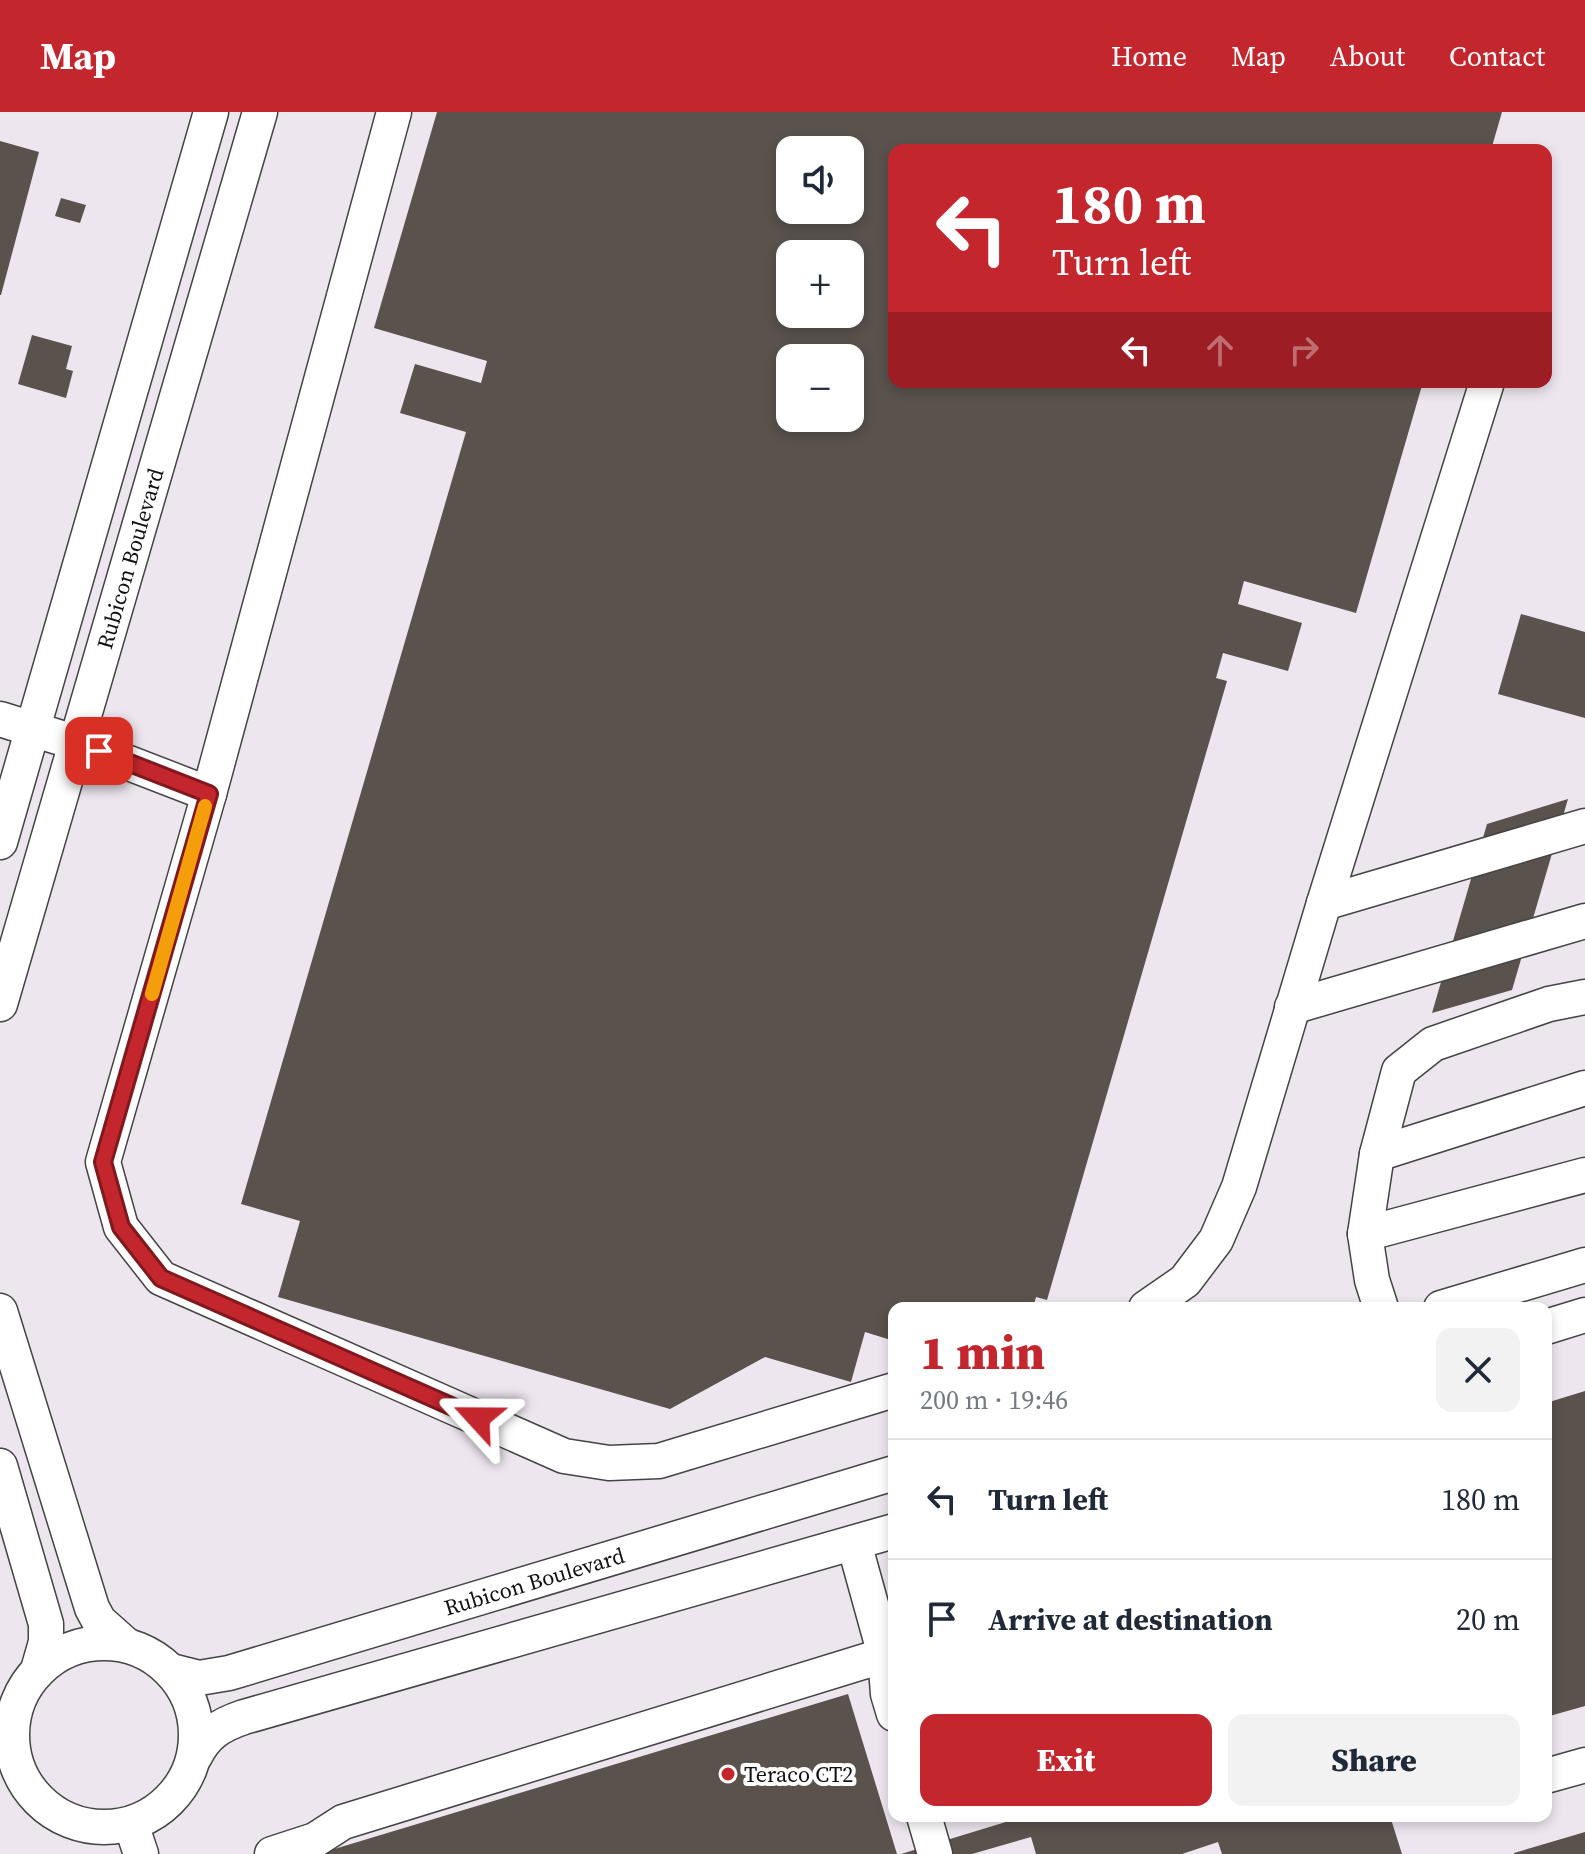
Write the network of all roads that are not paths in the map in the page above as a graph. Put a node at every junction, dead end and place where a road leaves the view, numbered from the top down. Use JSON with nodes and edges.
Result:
{"nodes":[{"id":1,"x":211,"y":112,"type":"edge"},
{"id":2,"x":260,"y":112,"type":"edge"},
{"id":3,"x":394,"y":112,"type":"edge"},
{"id":4,"x":1485,"y":388,"type":"edge"},
{"id":5,"x":0,"y":719,"type":"edge"},
{"id":6,"x":33,"y":729,"type":"junction"},
{"id":7,"x":77,"y":743,"type":"junction"},
{"id":8,"x":209,"y":794,"type":"junction"},
{"id":9,"x":1585,"y":826,"type":"edge"},
{"id":10,"x":0,"y":842,"type":"edge"},
{"id":11,"x":1324,"y":903,"type":"junction"},
{"id":12,"x":1585,"y":921,"type":"edge"},
{"id":13,"x":1585,"y":997,"type":"edge"},
{"id":14,"x":0,"y":1004,"type":"edge"},
{"id":15,"x":1292,"y":1007,"type":"junction"},
{"id":16,"x":1585,"y":1088,"type":"edge"},
{"id":17,"x":1377,"y":1154,"type":"junction"},
{"id":18,"x":1585,"y":1175,"type":"edge"},
{"id":19,"x":1365,"y":1234,"type":"junction"},
{"id":20,"x":1585,"y":1265,"type":"edge"},
{"id":21,"x":1155,"y":1302,"type":"edge"},
{"id":22,"x":1379,"y":1302,"type":"edge"},
{"id":23,"x":1461,"y":1302,"type":"edge"},
{"id":24,"x":0,"y":1311,"type":"edge"},
{"id":25,"x":1585,"y":1315,"type":"edge"},
{"id":26,"x":1552,"y":1325,"type":"edge"},
{"id":27,"x":6,"y":1350,"type":"edge"},
{"id":28,"x":888,"y":1392,"type":"edge"},
{"id":29,"x":0,"y":1466,"type":"edge"},
{"id":30,"x":888,"y":1475,"type":"edge"},
{"id":31,"x":888,"y":1533,"type":"edge"},
{"id":32,"x":854,"y":1543,"type":"junction"},
{"id":33,"x":126,"y":1645,"type":"junction"},
{"id":34,"x":885,"y":1655,"type":"junction"},
{"id":35,"x":38,"y":1670,"type":"junction"},
{"id":36,"x":171,"y":1671,"type":"junction"},
{"id":37,"x":888,"y":1694,"type":"edge"},
{"id":38,"x":195,"y":1756,"type":"junction"},
{"id":39,"x":1585,"y":1765,"type":"edge"},
{"id":40,"x":1552,"y":1774,"type":"edge"},
{"id":41,"x":926,"y":1822,"type":"edge"},
{"id":42,"x":136,"y":1839,"type":"edge"},
{"id":43,"x":272,"y":1854,"type":"edge"},
{"id":44,"x":935,"y":1854,"type":"edge"}],
"edges":[{"from":1,"to":6,"type":"street"},
{"from":2,"to":7,"type":"street","name":"Rubicon Boulevard"},
{"from":3,"to":8,"type":"street"},
{"from":4,"to":11,"type":"street"},
{"from":5,"to":6,"type":"street"},
{"from":6,"to":7,"type":"street"},
{"from":6,"to":10,"type":"street"},
{"from":7,"to":8,"type":"street"},
{"from":7,"to":14,"type":"street","name":"Rubicon Boulevard"},
{"from":8,"to":28,"type":"street"},
{"from":9,"to":11,"type":"street"},
{"from":11,"to":15,"type":"street"},
{"from":12,"to":15,"type":"street"},
{"from":13,"to":17,"type":"street"},
{"from":15,"to":21,"type":"street"},
{"from":16,"to":17,"type":"street"},
{"from":17,"to":19,"type":"street"},
{"from":18,"to":19,"type":"street"},
{"from":19,"to":22,"type":"street"},
{"from":20,"to":23,"type":"street"},
{"from":24,"to":27,"type":"street"},
{"from":25,"to":26,"type":"street"},
{"from":27,"to":33,"type":"street"},
{"from":29,"to":35,"type":"street"},
{"from":30,"to":36,"type":"street","name":"Rubicon Boulevard"},
{"from":31,"to":32,"type":"street"},
{"from":32,"to":34,"type":"street"},
{"from":32,"to":38,"type":"street"},
{"from":33,"to":35,"type":"street"},
{"from":33,"to":36,"type":"street"},
{"from":34,"to":37,"type":"street"},
{"from":34,"to":43,"type":"street"},
{"from":35,"to":42,"type":"street"},
{"from":36,"to":38,"type":"street"},
{"from":38,"to":42,"type":"street"},
{"from":39,"to":40,"type":"street"},
{"from":41,"to":44,"type":"street"}]}
